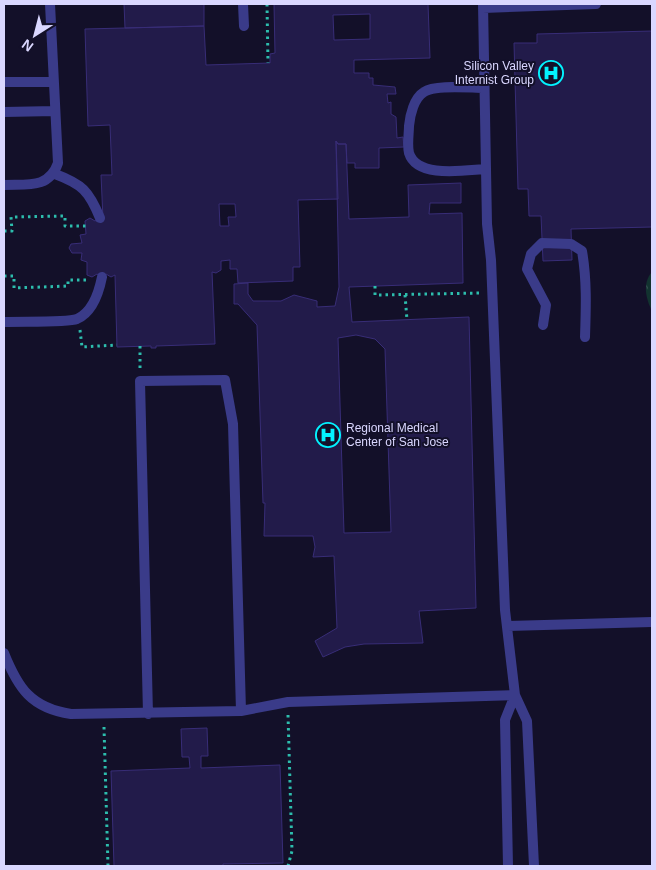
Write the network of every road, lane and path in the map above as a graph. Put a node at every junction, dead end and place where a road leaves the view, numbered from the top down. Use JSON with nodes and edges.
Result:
{"nodes":[{"id":1,"x":50,"y":4,"type":"edge"},
{"id":2,"x":243,"y":4,"type":"edge"},
{"id":3,"x":267,"y":4,"type":"edge"},
{"id":4,"x":596,"y":4,"type":"edge"},
{"id":5,"x":483,"y":6,"type":"edge"},
{"id":6,"x":244,"y":26,"type":"dead end"},
{"id":7,"x":268,"y":64,"type":"dead end"},
{"id":8,"x":4,"y":82,"type":"edge"},
{"id":9,"x":54,"y":82,"type":"junction"},
{"id":10,"x":484,"y":88,"type":"junction"},
{"id":11,"x":56,"y":111,"type":"junction"},
{"id":12,"x":4,"y":112,"type":"edge"},
{"id":13,"x":486,"y":168,"type":"junction"},
{"id":14,"x":55,"y":174,"type":"junction"},
{"id":15,"x":4,"y":185,"type":"edge"},
{"id":16,"x":100,"y":218,"type":"dead end"},
{"id":17,"x":86,"y":226,"type":"dead end"},
{"id":18,"x":4,"y":231,"type":"edge"},
{"id":19,"x":4,"y":276,"type":"edge"},
{"id":20,"x":102,"y":277,"type":"dead end"},
{"id":21,"x":86,"y":280,"type":"dead end"},
{"id":22,"x":375,"y":286,"type":"dead end"},
{"id":23,"x":486,"y":292,"type":"dead end"},
{"id":24,"x":405,"y":295,"type":"junction"},
{"id":25,"x":407,"y":320,"type":"dead end"},
{"id":26,"x":4,"y":322,"type":"edge"},
{"id":27,"x":543,"y":325,"type":"dead end"},
{"id":28,"x":80,"y":330,"type":"dead end"},
{"id":29,"x":585,"y":337,"type":"dead end"},
{"id":30,"x":117,"y":345,"type":"dead end"},
{"id":31,"x":140,"y":346,"type":"dead end"},
{"id":32,"x":140,"y":381,"type":"junction"},
{"id":33,"x":652,"y":622,"type":"edge"},
{"id":34,"x":507,"y":626,"type":"junction"},
{"id":35,"x":4,"y":652,"type":"edge"},
{"id":36,"x":515,"y":695,"type":"junction"},
{"id":37,"x":288,"y":709,"type":"dead end"},
{"id":38,"x":241,"y":710,"type":"junction"},
{"id":39,"x":148,"y":714,"type":"junction"},
{"id":40,"x":104,"y":722,"type":"dead end"},
{"id":41,"x":108,"y":866,"type":"edge"},
{"id":42,"x":288,"y":866,"type":"edge"},
{"id":43,"x":508,"y":866,"type":"edge"},
{"id":44,"x":534,"y":866,"type":"edge"}],
"edges":[{"from":1,"to":9,"type":"lane"},
{"from":2,"to":6,"type":"lane"},
{"from":3,"to":7,"type":"path"},
{"from":4,"to":5,"type":"lane"},
{"from":5,"to":10,"type":"lane"},
{"from":8,"to":9,"type":"lane"},
{"from":9,"to":11,"type":"lane"},
{"from":10,"to":13,"type":"lane"},
{"from":10,"to":13,"type":"lane"},
{"from":11,"to":12,"type":"lane"},
{"from":11,"to":14,"type":"lane"},
{"from":13,"to":34,"type":"lane"},
{"from":14,"to":15,"type":"lane"},
{"from":14,"to":16,"type":"lane"},
{"from":17,"to":18,"type":"path"},
{"from":19,"to":21,"type":"path"},
{"from":20,"to":26,"type":"lane"},
{"from":22,"to":24,"type":"path"},
{"from":23,"to":24,"type":"path"},
{"from":24,"to":25,"type":"path"},
{"from":27,"to":29,"type":"lane"},
{"from":28,"to":30,"type":"path"},
{"from":31,"to":32,"type":"path"},
{"from":32,"to":38,"type":"lane"},
{"from":32,"to":39,"type":"lane"},
{"from":33,"to":34,"type":"lane"},
{"from":34,"to":36,"type":"lane"},
{"from":35,"to":39,"type":"lane"},
{"from":36,"to":38,"type":"lane"},
{"from":36,"to":43,"type":"lane"},
{"from":36,"to":44,"type":"lane"},
{"from":37,"to":42,"type":"path"},
{"from":38,"to":39,"type":"lane"},
{"from":40,"to":41,"type":"path"}]}
